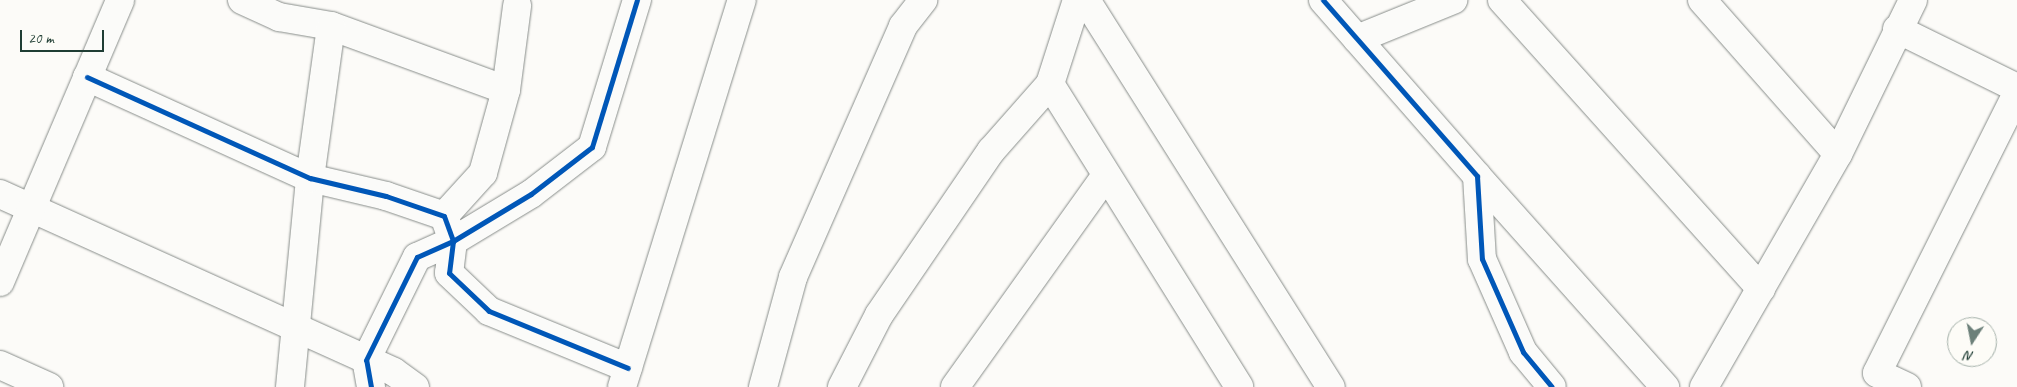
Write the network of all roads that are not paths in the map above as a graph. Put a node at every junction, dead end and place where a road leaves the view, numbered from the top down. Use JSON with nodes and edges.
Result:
{"nodes":[{"id":1,"x":120,"y":0,"type":"edge"},
{"id":2,"x":242,"y":0,"type":"edge"},
{"id":3,"x":637,"y":0,"type":"edge"},
{"id":4,"x":742,"y":0,"type":"edge"},
{"id":5,"x":923,"y":0,"type":"edge"},
{"id":6,"x":1077,"y":0,"type":"edge"},
{"id":7,"x":1086,"y":0,"type":"edge"},
{"id":8,"x":1322,"y":0,"type":"edge"},
{"id":9,"x":1453,"y":0,"type":"edge"},
{"id":10,"x":1502,"y":0,"type":"edge"},
{"id":11,"x":1702,"y":0,"type":"edge"},
{"id":12,"x":1913,"y":0,"type":"edge"},
{"id":13,"x":517,"y":6,"type":"dead end"},
{"id":14,"x":331,"y":26,"type":"junction"},
{"id":15,"x":1897,"y":29,"type":"junction"},
{"id":16,"x":1357,"y":39,"type":"junction"},
{"id":17,"x":87,"y":77,"type":"junction"},
{"id":18,"x":1050,"y":84,"type":"junction"},
{"id":19,"x":2017,"y":88,"type":"edge"},
{"id":20,"x":506,"y":90,"type":"junction"},
{"id":21,"x":2017,"y":94,"type":"edge"},
{"id":22,"x":1838,"y":154,"type":"junction"},
{"id":23,"x":1106,"y":174,"type":"junction"},
{"id":24,"x":1477,"y":176,"type":"junction"},
{"id":25,"x":310,"y":178,"type":"junction"},
{"id":26,"x":0,"y":194,"type":"edge"},
{"id":27,"x":32,"y":206,"type":"junction"},
{"id":28,"x":449,"y":229,"type":"junction"},
{"id":29,"x":0,"y":282,"type":"edge"},
{"id":30,"x":1761,"y":288,"type":"junction"},
{"id":31,"x":297,"y":328,"type":"junction"},
{"id":32,"x":366,"y":360,"type":"junction"},
{"id":33,"x":0,"y":365,"type":"edge"},
{"id":34,"x":625,"y":378,"type":"edge"},
{"id":35,"x":49,"y":387,"type":"edge"},
{"id":36,"x":290,"y":387,"type":"edge"},
{"id":37,"x":371,"y":387,"type":"edge"},
{"id":38,"x":415,"y":387,"type":"edge"},
{"id":39,"x":763,"y":387,"type":"edge"},
{"id":40,"x":842,"y":387,"type":"edge"},
{"id":41,"x":954,"y":387,"type":"edge"},
{"id":42,"x":1239,"y":387,"type":"edge"},
{"id":43,"x":1331,"y":387,"type":"edge"},
{"id":44,"x":1552,"y":387,"type":"edge"},
{"id":45,"x":1665,"y":387,"type":"edge"},
{"id":46,"x":1704,"y":387,"type":"edge"},
{"id":47,"x":1907,"y":387,"type":"edge"}],
"edges":[{"from":1,"to":17,"type":"street"},
{"from":2,"to":14,"type":"street"},
{"from":3,"to":28,"type":"street"},
{"from":4,"to":34,"type":"street"},
{"from":5,"to":39,"type":"street"},
{"from":6,"to":18,"type":"street"},
{"from":7,"to":43,"type":"street"},
{"from":8,"to":16,"type":"street"},
{"from":9,"to":16,"type":"street"},
{"from":10,"to":30,"type":"street"},
{"from":11,"to":22,"type":"street"},
{"from":12,"to":15,"type":"street"},
{"from":13,"to":20,"type":"street"},
{"from":14,"to":20,"type":"street"},
{"from":14,"to":25,"type":"street"},
{"from":15,"to":19,"type":"street"},
{"from":15,"to":22,"type":"street"},
{"from":16,"to":24,"type":"street"},
{"from":17,"to":25,"type":"street"},
{"from":17,"to":27,"type":"street"},
{"from":18,"to":23,"type":"street"},
{"from":18,"to":40,"type":"street"},
{"from":20,"to":28,"type":"street"},
{"from":21,"to":47,"type":"street"},
{"from":22,"to":30,"type":"street"},
{"from":23,"to":41,"type":"street"},
{"from":23,"to":42,"type":"street"},
{"from":24,"to":44,"type":"street"},
{"from":24,"to":45,"type":"street"},
{"from":25,"to":28,"type":"street"},
{"from":25,"to":31,"type":"street"},
{"from":26,"to":27,"type":"street"},
{"from":27,"to":29,"type":"street"},
{"from":27,"to":31,"type":"street"},
{"from":28,"to":32,"type":"street"},
{"from":28,"to":34,"type":"street"},
{"from":30,"to":46,"type":"street"},
{"from":31,"to":32,"type":"street"},
{"from":31,"to":36,"type":"street"},
{"from":32,"to":37,"type":"street"},
{"from":32,"to":38,"type":"street"},
{"from":33,"to":35,"type":"street"}]}
